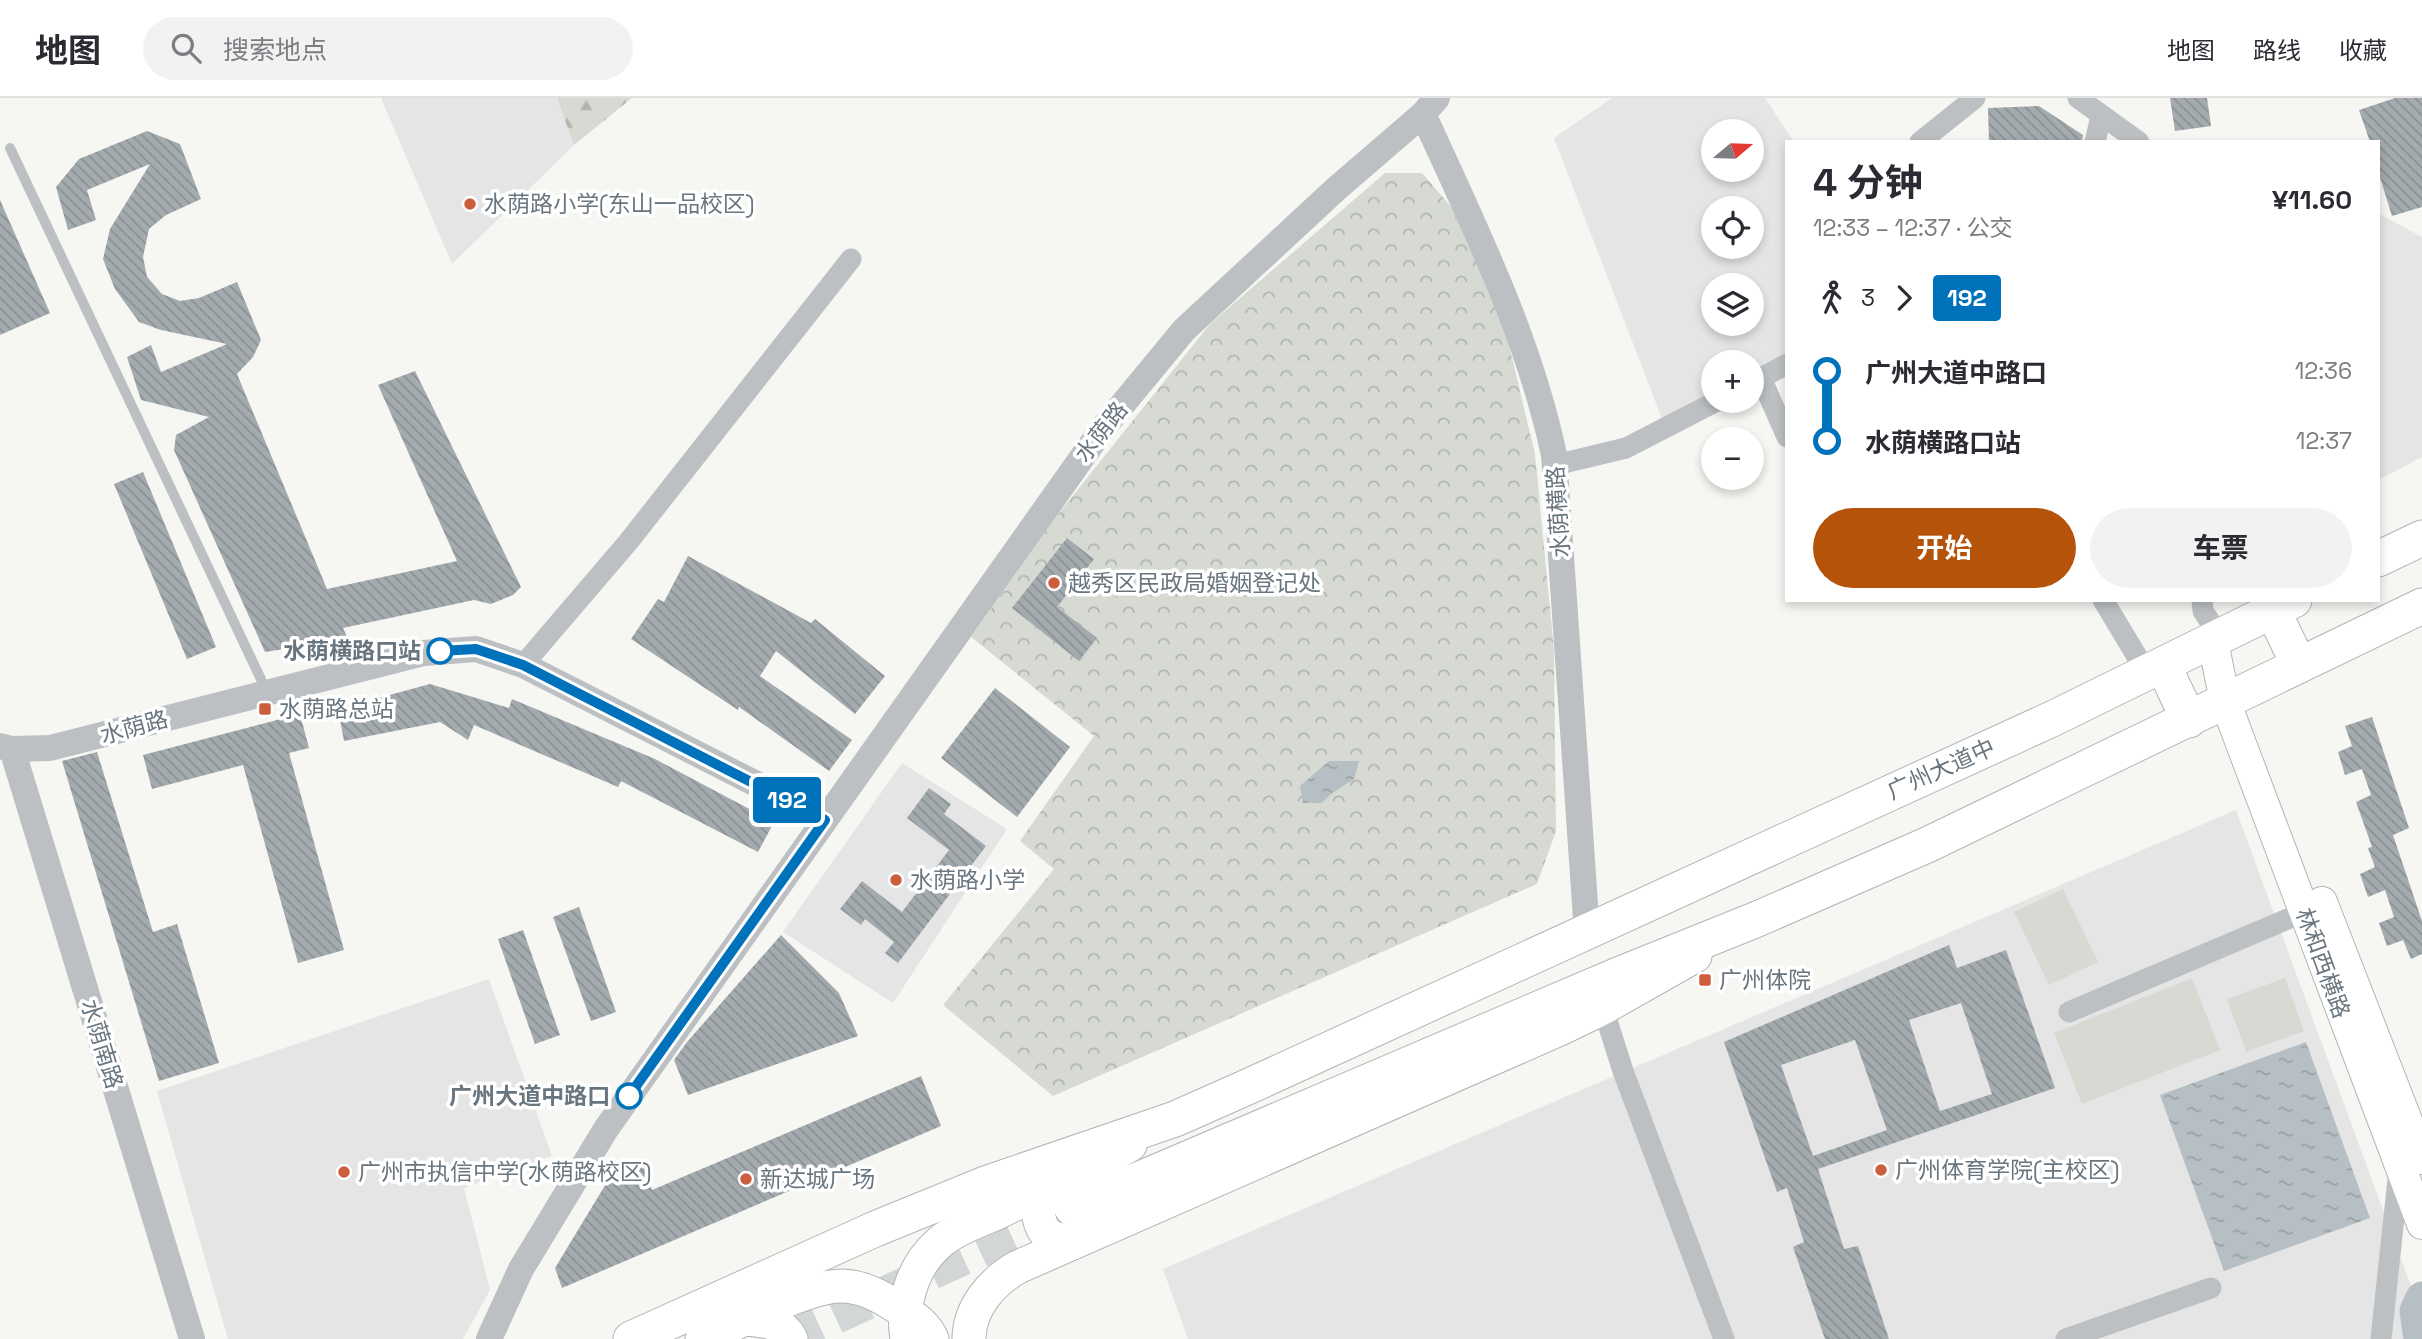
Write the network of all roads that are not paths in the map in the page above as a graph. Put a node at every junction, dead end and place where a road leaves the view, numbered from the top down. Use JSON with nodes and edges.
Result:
{"nodes":[{"id":1,"x":1975,"y":98,"type":"edge"},
{"id":2,"x":2078,"y":98,"type":"edge"},
{"id":3,"x":1430,"y":106,"type":"edge"},
{"id":4,"x":2101,"y":116,"type":"junction"},
{"id":5,"x":1922,"y":140,"type":"edge"},
{"id":6,"x":2095,"y":140,"type":"edge"},
{"id":7,"x":2136,"y":140,"type":"edge"},
{"id":8,"x":10,"y":148,"type":"dead end"},
{"id":9,"x":851,"y":259,"type":"dead end"},
{"id":10,"x":1785,"y":365,"type":"edge"},
{"id":11,"x":1764,"y":376,"type":"edge"},
{"id":12,"x":1764,"y":395,"type":"edge"},
{"id":13,"x":1701,"y":409,"type":"edge"},
{"id":14,"x":1785,"y":433,"type":"edge"},
{"id":15,"x":1555,"y":465,"type":"junction"},
{"id":16,"x":2422,"y":538,"type":"edge"},
{"id":17,"x":2380,"y":558,"type":"edge"},
{"id":18,"x":2104,"y":602,"type":"edge"},
{"id":19,"x":2283,"y":605,"type":"edge"},
{"id":20,"x":2422,"y":606,"type":"edge"},
{"id":21,"x":2207,"y":618,"type":"edge"},
{"id":22,"x":523,"y":665,"type":"junction"},
{"id":23,"x":2299,"y":665,"type":"junction"},
{"id":24,"x":2155,"y":669,"type":"junction"},
{"id":25,"x":267,"y":692,"type":"junction"},
{"id":26,"x":2234,"y":697,"type":"junction"},
{"id":27,"x":2189,"y":720,"type":"junction"},
{"id":28,"x":6,"y":748,"type":"edge"},
{"id":29,"x":825,"y":820,"type":"junction"},
{"id":30,"x":2305,"y":912,"type":"junction"},
{"id":31,"x":1755,"y":920,"type":"junction"},
{"id":32,"x":1587,"y":933,"type":"junction"},
{"id":33,"x":1603,"y":1009,"type":"junction"},
{"id":34,"x":2069,"y":1012,"type":"dead end"},
{"id":35,"x":2415,"y":1115,"type":"edge"},
{"id":36,"x":1175,"y":1119,"type":"junction"},
{"id":37,"x":2411,"y":1162,"type":"edge"},
{"id":38,"x":2417,"y":1210,"type":"edge"},
{"id":39,"x":1067,"y":1212,"type":"junction"},
{"id":40,"x":2211,"y":1287,"type":"dead end"},
{"id":41,"x":747,"y":1319,"type":"junction"},
{"id":42,"x":914,"y":1327,"type":"edge"},
{"id":43,"x":192,"y":1339,"type":"edge"},
{"id":44,"x":489,"y":1339,"type":"edge"},
{"id":45,"x":631,"y":1339,"type":"edge"},
{"id":46,"x":702,"y":1339,"type":"edge"},
{"id":47,"x":791,"y":1339,"type":"edge"},
{"id":48,"x":968,"y":1339,"type":"edge"},
{"id":49,"x":1724,"y":1339,"type":"edge"},
{"id":50,"x":2066,"y":1339,"type":"edge"},
{"id":51,"x":2381,"y":1339,"type":"edge"}],
"edges":[{"from":1,"to":5,"type":"street"},
{"from":2,"to":4,"type":"street"},
{"from":3,"to":15,"type":"street","name":"水荫横路"},
{"from":3,"to":29,"type":"street","name":"水荫路"},
{"from":4,"to":6,"type":"street"},
{"from":4,"to":7,"type":"street"},
{"from":8,"to":25,"type":"lane"},
{"from":9,"to":22,"type":"street"},
{"from":10,"to":11,"type":"street"},
{"from":12,"to":14,"type":"street"},
{"from":13,"to":15,"type":"street"},
{"from":15,"to":32,"type":"street","name":"水荫横路"},
{"from":16,"to":17,"type":"highway"},
{"from":18,"to":24,"type":"street"},
{"from":19,"to":21,"type":"highway","name":"广州大道中"},
{"from":19,"to":23,"type":"highway"},
{"from":20,"to":23,"type":"highway"},
{"from":21,"to":24,"type":"highway","name":"广州大道中"},
{"from":21,"to":26,"type":"main road"},
{"from":22,"to":25,"type":"street","name":"水荫路"},
{"from":22,"to":29,"type":"street","name":"水荫路"},
{"from":23,"to":26,"type":"highway"},
{"from":24,"to":27,"type":"highway"},
{"from":24,"to":32,"type":"highway","name":"广州大道中"},
{"from":25,"to":28,"type":"street","name":"水荫路"},
{"from":26,"to":27,"type":"highway"},
{"from":26,"to":30,"type":"main road","name":"林和西横路"},
{"from":26,"to":35,"type":"main road","name":"林和西横路"},
{"from":27,"to":31,"type":"highway"},
{"from":28,"to":43,"type":"street","name":"水荫南路"},
{"from":29,"to":44,"type":"street","name":"水荫路"},
{"from":30,"to":34,"type":"street"},
{"from":30,"to":37,"type":"main road","name":"林和西横路"},
{"from":31,"to":33,"type":"main road"},
{"from":31,"to":39,"type":"highway"},
{"from":32,"to":36,"type":"highway","name":"广州大道中"},
{"from":33,"to":39,"type":"main road"},
{"from":33,"to":49,"type":"street"},
{"from":35,"to":37,"type":"main road","name":"林和西横路"},
{"from":36,"to":39,"type":"main road"},
{"from":36,"to":45,"type":"highway","name":"广州大道中"},
{"from":37,"to":38,"type":"main road","name":"林和西横路"},
{"from":37,"to":51,"type":"street"},
{"from":39,"to":42,"type":"main road"},
{"from":39,"to":48,"type":"main road"},
{"from":40,"to":50,"type":"street"},
{"from":41,"to":42,"type":"main road"},
{"from":41,"to":46,"type":"main road"},
{"from":41,"to":47,"type":"main road"}]}
